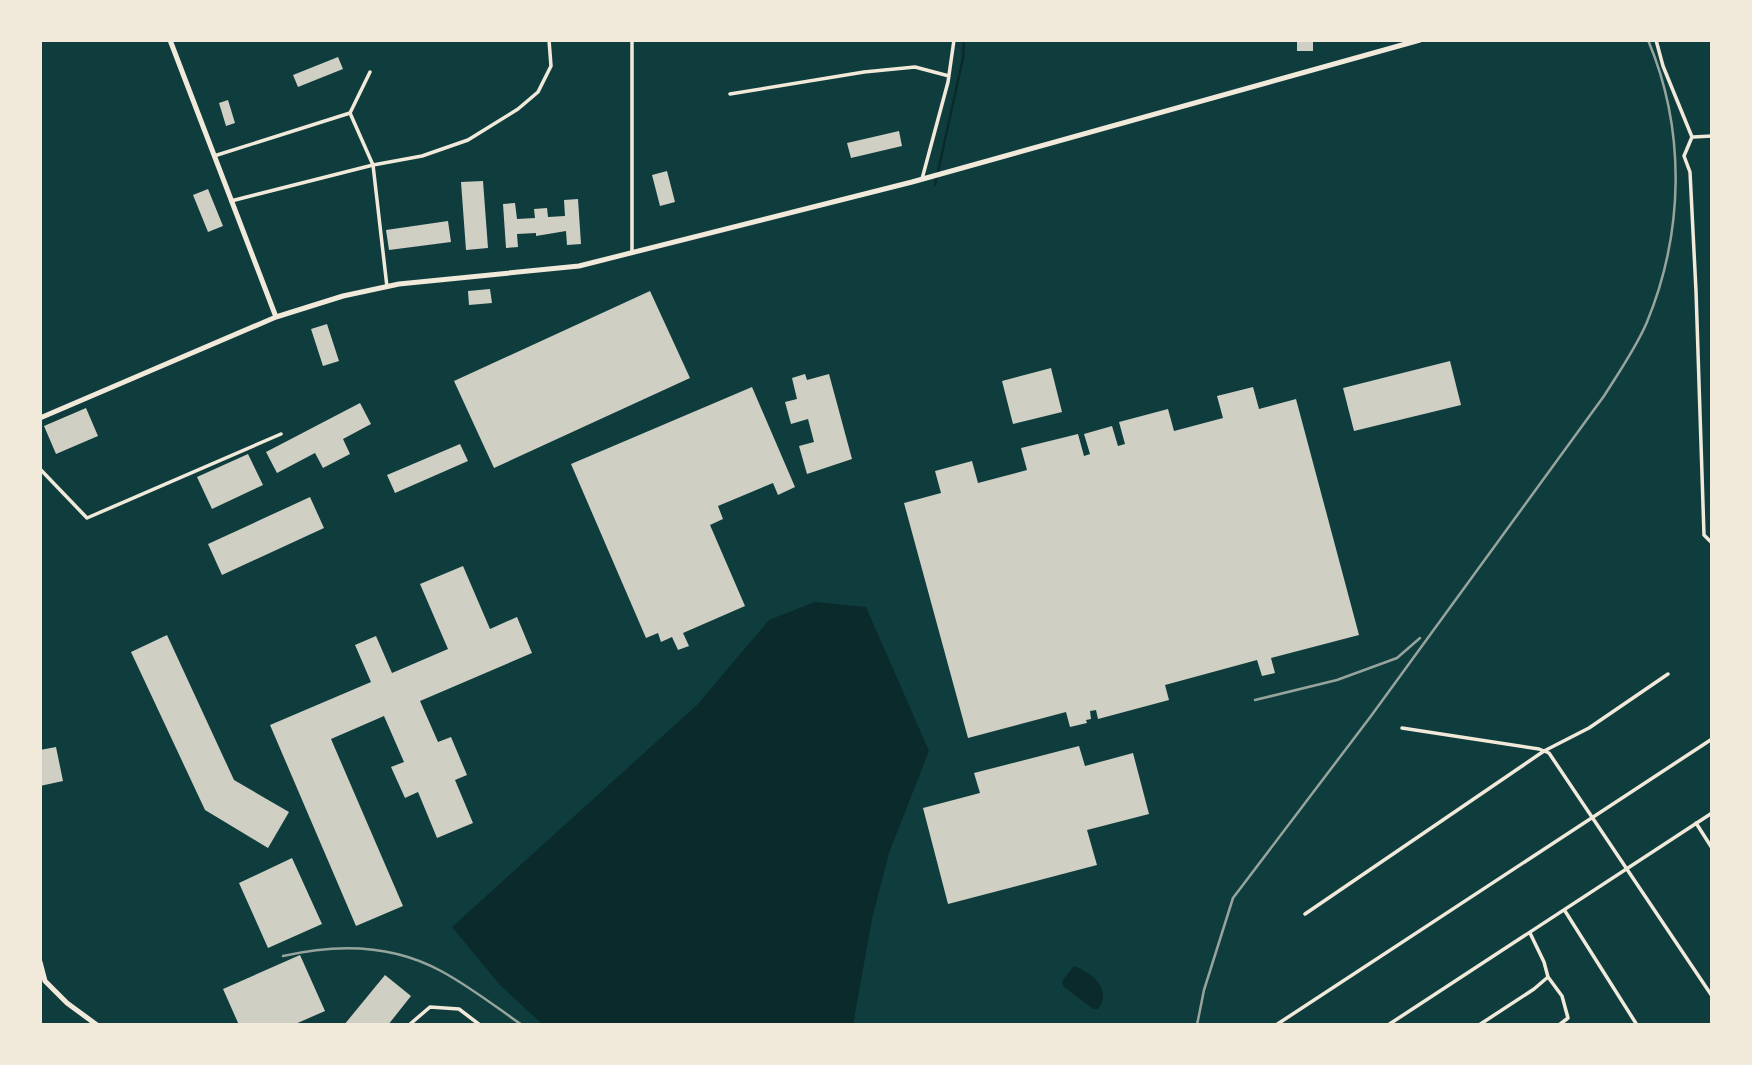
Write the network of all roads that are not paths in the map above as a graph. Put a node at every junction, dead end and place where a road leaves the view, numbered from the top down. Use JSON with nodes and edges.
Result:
{"nodes":[{"id":1,"x":170,"y":40,"type":"edge"},
{"id":2,"x":549,"y":40,"type":"edge"},
{"id":3,"x":632,"y":40,"type":"edge"},
{"id":4,"x":954,"y":40,"type":"edge"},
{"id":5,"x":1420,"y":40,"type":"edge"},
{"id":6,"x":1656,"y":40,"type":"edge"},
{"id":7,"x":370,"y":72,"type":"dead end"},
{"id":8,"x":948,"y":76,"type":"junction"},
{"id":9,"x":730,"y":94,"type":"dead end"},
{"id":10,"x":350,"y":113,"type":"junction"},
{"id":11,"x":1712,"y":136,"type":"edge"},
{"id":12,"x":1692,"y":137,"type":"junction"},
{"id":13,"x":214,"y":156,"type":"junction"},
{"id":14,"x":373,"y":165,"type":"junction"},
{"id":15,"x":922,"y":178,"type":"junction"},
{"id":16,"x":231,"y":201,"type":"junction"},
{"id":17,"x":632,"y":253,"type":"junction"},
{"id":18,"x":387,"y":287,"type":"junction"},
{"id":19,"x":276,"y":317,"type":"junction"},
{"id":20,"x":40,"y":418,"type":"edge"},
{"id":21,"x":281,"y":434,"type":"dead end"},
{"id":22,"x":40,"y":470,"type":"edge"},
{"id":23,"x":1712,"y":543,"type":"edge"},
{"id":24,"x":1668,"y":674,"type":"dead end"},
{"id":25,"x":1402,"y":728,"type":"dead end"},
{"id":26,"x":1712,"y":740,"type":"edge"},
{"id":27,"x":1544,"y":751,"type":"junction"},
{"id":28,"x":1712,"y":813,"type":"edge"},
{"id":29,"x":1591,"y":817,"type":"junction"},
{"id":30,"x":1696,"y":823,"type":"junction"},
{"id":31,"x":1712,"y":848,"type":"edge"},
{"id":32,"x":1627,"y":866,"type":"junction"},
{"id":33,"x":1565,"y":910,"type":"junction"},
{"id":34,"x":1305,"y":914,"type":"dead end"},
{"id":35,"x":1530,"y":933,"type":"junction"},
{"id":36,"x":40,"y":962,"type":"edge"},
{"id":37,"x":1548,"y":977,"type":"junction"},
{"id":38,"x":43,"y":982,"type":"edge"},
{"id":39,"x":1712,"y":996,"type":"edge"},
{"id":40,"x":97,"y":1025,"type":"edge"},
{"id":41,"x":409,"y":1025,"type":"edge"},
{"id":42,"x":480,"y":1025,"type":"edge"},
{"id":43,"x":1276,"y":1025,"type":"edge"},
{"id":44,"x":1388,"y":1025,"type":"edge"},
{"id":45,"x":1479,"y":1025,"type":"edge"},
{"id":46,"x":1559,"y":1025,"type":"edge"},
{"id":47,"x":1637,"y":1025,"type":"edge"}],
"edges":[{"from":1,"to":13,"type":"main road"},
{"from":2,"to":14,"type":"street"},
{"from":3,"to":17,"type":"street"},
{"from":4,"to":8,"type":"street"},
{"from":5,"to":15,"type":"main road"},
{"from":6,"to":12,"type":"street"},
{"from":7,"to":10,"type":"street"},
{"from":8,"to":9,"type":"street"},
{"from":8,"to":15,"type":"street"},
{"from":10,"to":13,"type":"street"},
{"from":10,"to":14,"type":"street"},
{"from":11,"to":12,"type":"street"},
{"from":12,"to":23,"type":"street"},
{"from":13,"to":16,"type":"main road"},
{"from":14,"to":16,"type":"street"},
{"from":14,"to":18,"type":"street"},
{"from":15,"to":17,"type":"main road"},
{"from":16,"to":19,"type":"main road"},
{"from":17,"to":18,"type":"main road"},
{"from":18,"to":19,"type":"main road"},
{"from":19,"to":20,"type":"main road"},
{"from":21,"to":22,"type":"street"},
{"from":24,"to":27,"type":"street"},
{"from":25,"to":27,"type":"street"},
{"from":26,"to":29,"type":"street"},
{"from":27,"to":29,"type":"street"},
{"from":27,"to":34,"type":"street"},
{"from":28,"to":30,"type":"street"},
{"from":29,"to":32,"type":"street"},
{"from":29,"to":43,"type":"street"},
{"from":30,"to":31,"type":"street"},
{"from":30,"to":32,"type":"street"},
{"from":32,"to":33,"type":"street"},
{"from":32,"to":39,"type":"street"},
{"from":33,"to":35,"type":"street"},
{"from":33,"to":47,"type":"street"},
{"from":35,"to":37,"type":"street"},
{"from":35,"to":44,"type":"street"},
{"from":36,"to":38,"type":"main road"},
{"from":37,"to":45,"type":"street"},
{"from":37,"to":46,"type":"street"},
{"from":38,"to":40,"type":"main road"},
{"from":41,"to":42,"type":"street"}]}
